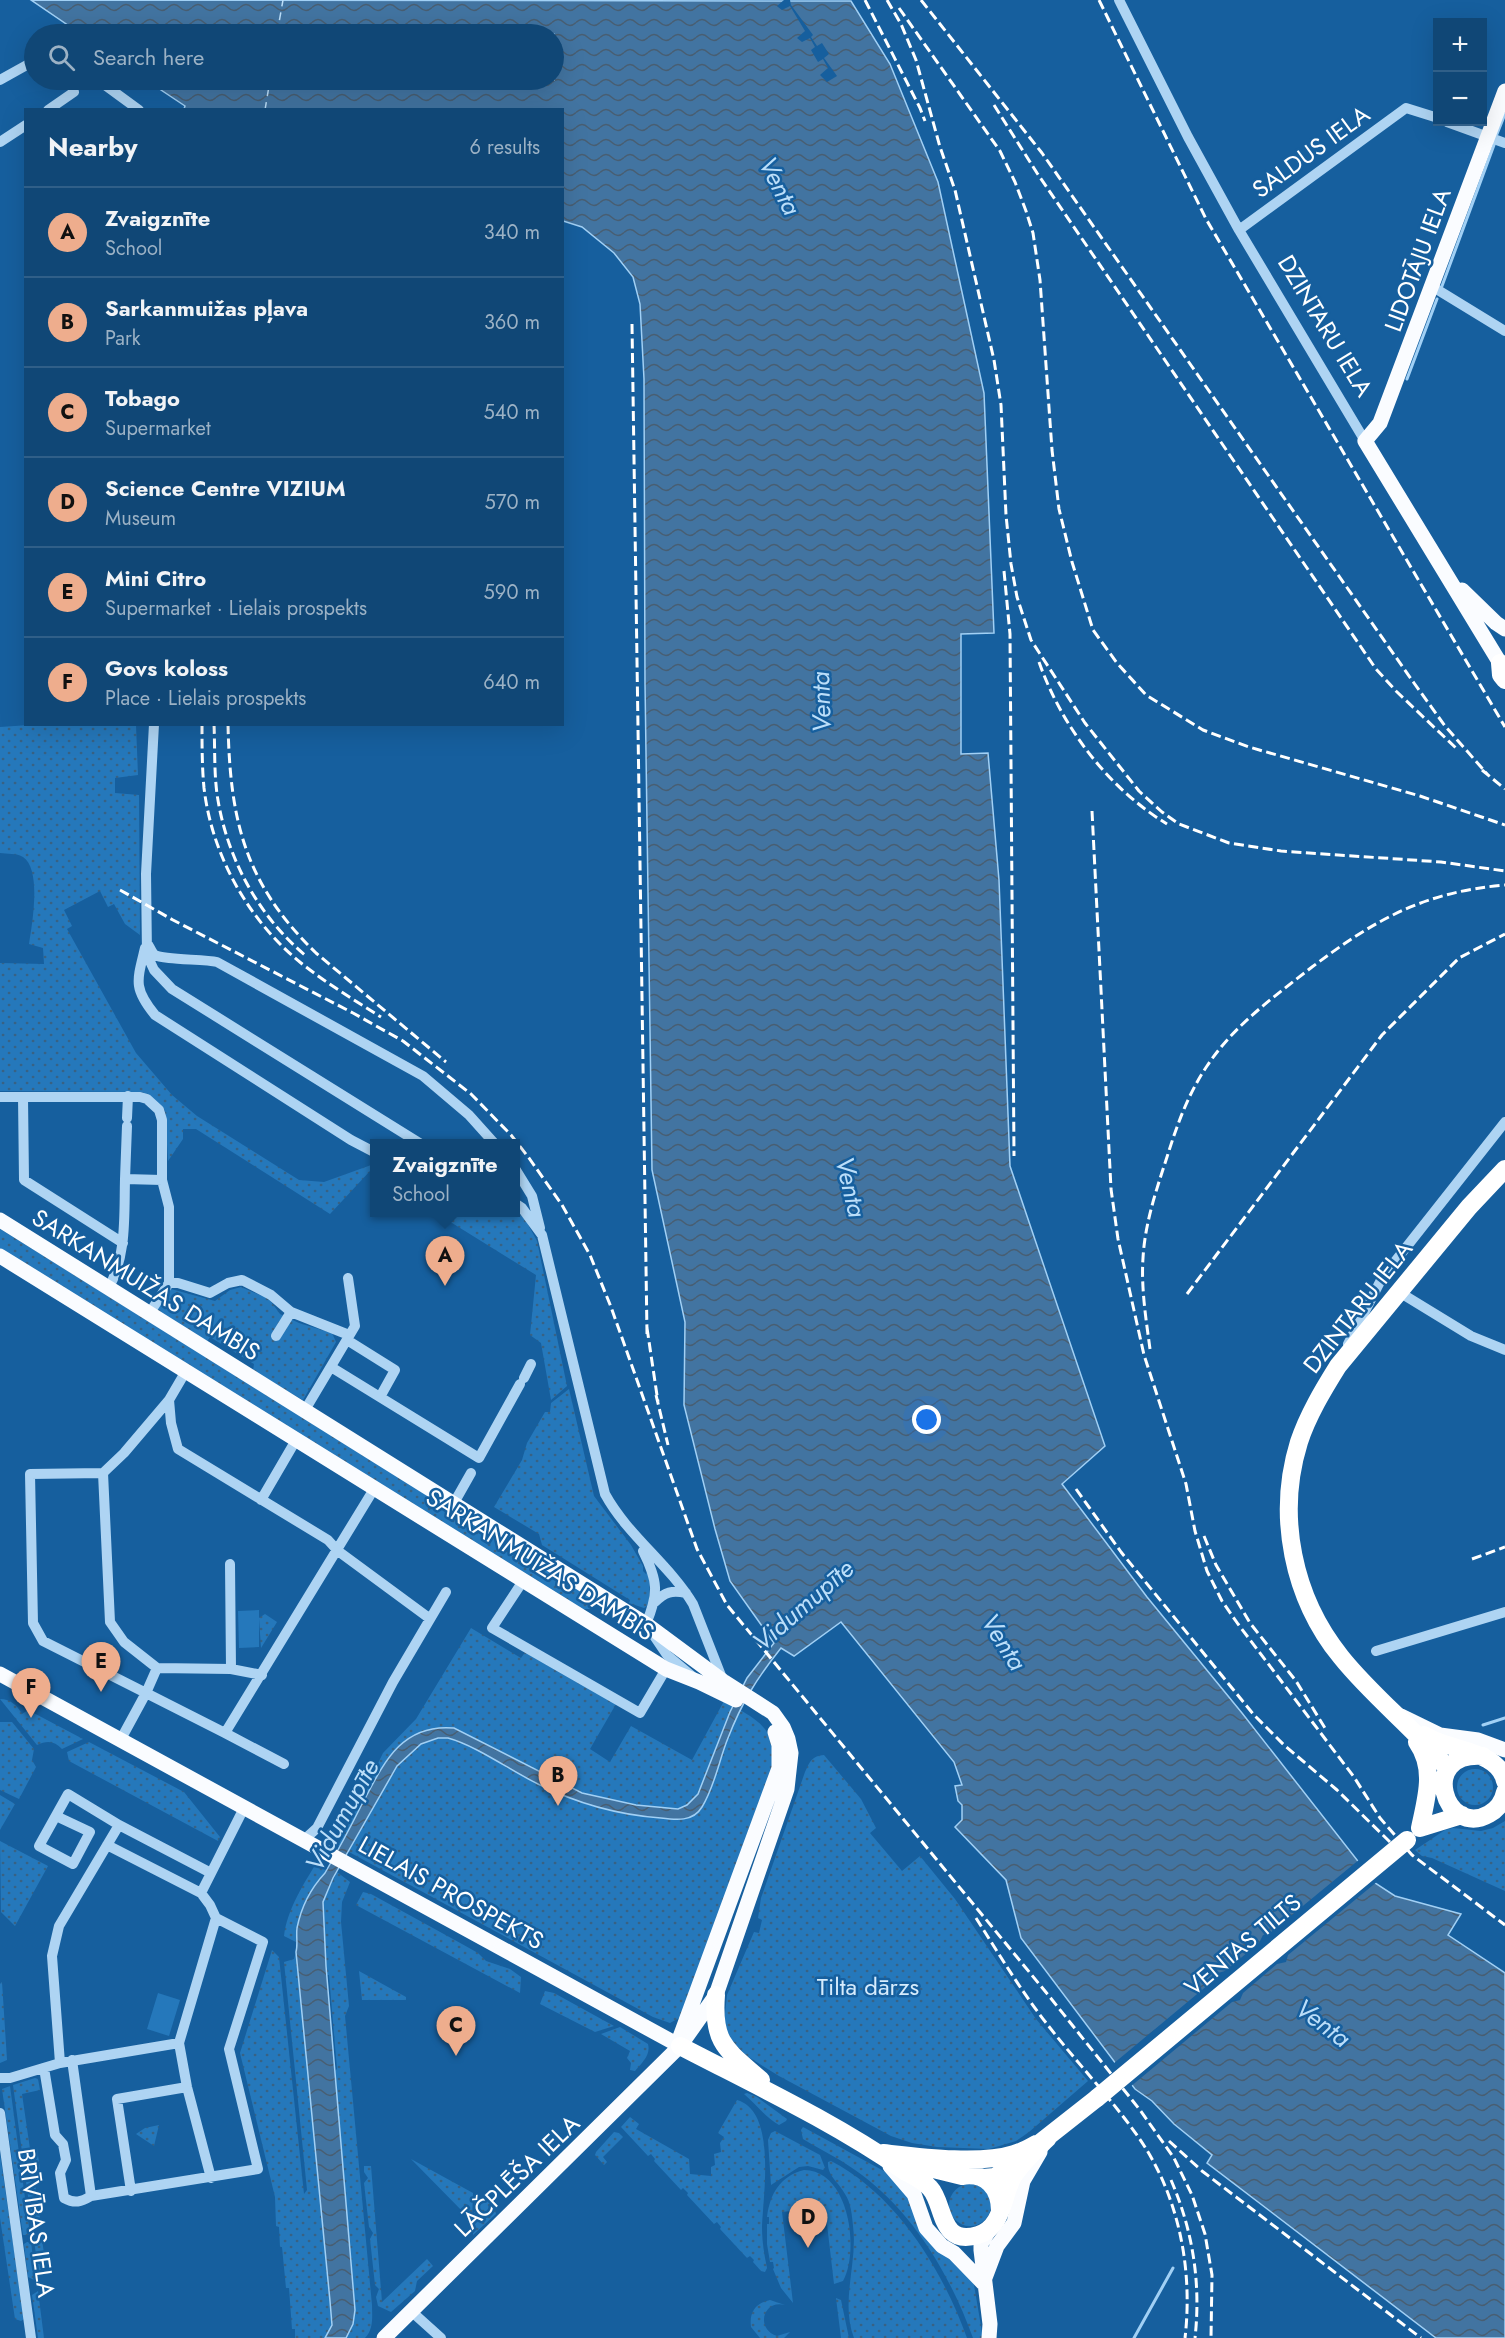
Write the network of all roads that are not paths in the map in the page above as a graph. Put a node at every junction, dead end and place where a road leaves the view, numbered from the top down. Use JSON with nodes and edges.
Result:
{"nodes":[{"id":1,"x":1119,"y":0,"type":"edge"},
{"id":2,"x":24,"y":67,"type":"edge"},
{"id":3,"x":0,"y":80,"type":"edge"},
{"id":4,"x":111,"y":90,"type":"edge"},
{"id":5,"x":1505,"y":91,"type":"edge"},
{"id":6,"x":74,"y":92,"type":"dead end"},
{"id":7,"x":51,"y":108,"type":"edge"},
{"id":8,"x":135,"y":108,"type":"edge"},
{"id":9,"x":1433,"y":117,"type":"edge"},
{"id":10,"x":24,"y":126,"type":"edge"},
{"id":11,"x":1458,"y":126,"type":"edge"},
{"id":12,"x":1488,"y":136,"type":"junction"},
{"id":13,"x":0,"y":142,"type":"edge"},
{"id":14,"x":1505,"y":143,"type":"edge"},
{"id":15,"x":1239,"y":230,"type":"junction"},
{"id":16,"x":1433,"y":287,"type":"junction"},
{"id":17,"x":1505,"y":331,"type":"edge"},
{"id":18,"x":1365,"y":441,"type":"junction"},
{"id":19,"x":1444,"y":574,"type":"junction"},
{"id":20,"x":1505,"y":628,"type":"edge"},
{"id":21,"x":1503,"y":665,"type":"edge"},
{"id":22,"x":1505,"y":680,"type":"edge"},
{"id":23,"x":154,"y":726,"type":"edge"},
{"id":24,"x":147,"y":942,"type":"junction"},
{"id":25,"x":128,"y":1096,"type":"junction"},
{"id":26,"x":0,"y":1097,"type":"edge"},
{"id":27,"x":23,"y":1097,"type":"junction"},
{"id":28,"x":1505,"y":1122,"type":"edge"},
{"id":29,"x":415,"y":1139,"type":"edge"},
{"id":30,"x":491,"y":1139,"type":"edge"},
{"id":31,"x":370,"y":1150,"type":"edge"},
{"id":32,"x":1505,"y":1169,"type":"edge"},
{"id":33,"x":520,"y":1177,"type":"edge"},
{"id":34,"x":125,"y":1179,"type":"junction"},
{"id":35,"x":162,"y":1180,"type":"junction"},
{"id":36,"x":520,"y":1207,"type":"edge"},
{"id":37,"x":0,"y":1220,"type":"edge"},
{"id":38,"x":542,"y":1234,"type":"junction"},
{"id":39,"x":123,"y":1243,"type":"junction"},
{"id":40,"x":0,"y":1256,"type":"edge"},
{"id":41,"x":348,"y":1278,"type":"dead end"},
{"id":42,"x":169,"y":1283,"type":"junction"},
{"id":43,"x":108,"y":1289,"type":"junction"},
{"id":44,"x":1399,"y":1292,"type":"junction"},
{"id":45,"x":291,"y":1312,"type":"junction"},
{"id":46,"x":149,"y":1314,"type":"junction"},
{"id":47,"x":276,"y":1336,"type":"dead end"},
{"id":48,"x":348,"y":1338,"type":"junction"},
{"id":49,"x":1505,"y":1350,"type":"edge"},
{"id":50,"x":531,"y":1364,"type":"dead end"},
{"id":51,"x":1338,"y":1366,"type":"junction"},
{"id":52,"x":331,"y":1367,"type":"junction"},
{"id":53,"x":186,"y":1371,"type":"junction"},
{"id":54,"x":380,"y":1397,"type":"junction"},
{"id":55,"x":169,"y":1400,"type":"junction"},
{"id":56,"x":305,"y":1410,"type":"junction"},
{"id":57,"x":297,"y":1440,"type":"junction"},
{"id":58,"x":475,"y":1465,"type":"junction"},
{"id":59,"x":103,"y":1473,"type":"junction"},
{"id":60,"x":374,"y":1489,"type":"junction"},
{"id":61,"x":261,"y":1500,"type":"junction"},
{"id":62,"x":454,"y":1503,"type":"junction"},
{"id":63,"x":637,"y":1538,"type":"junction"},
{"id":64,"x":338,"y":1551,"type":"junction"},
{"id":65,"x":230,"y":1564,"type":"dead end"},
{"id":66,"x":523,"y":1581,"type":"junction"},
{"id":67,"x":446,"y":1592,"type":"dead end"},
{"id":68,"x":686,"y":1593,"type":"junction"},
{"id":69,"x":655,"y":1602,"type":"junction"},
{"id":70,"x":1505,"y":1612,"type":"edge"},
{"id":71,"x":429,"y":1618,"type":"junction"},
{"id":72,"x":646,"y":1624,"type":"junction"},
{"id":73,"x":1376,"y":1651,"type":"dead end"},
{"id":74,"x":156,"y":1668,"type":"junction"},
{"id":75,"x":231,"y":1669,"type":"junction"},
{"id":76,"x":666,"y":1669,"type":"junction"},
{"id":77,"x":0,"y":1674,"type":"edge"},
{"id":78,"x":262,"y":1675,"type":"junction"},
{"id":79,"x":699,"y":1682,"type":"junction"},
{"id":80,"x":727,"y":1688,"type":"junction"},
{"id":81,"x":146,"y":1693,"type":"junction"},
{"id":82,"x":755,"y":1706,"type":"junction"},
{"id":83,"x":1396,"y":1714,"type":"junction"},
{"id":84,"x":225,"y":1733,"type":"junction"},
{"id":85,"x":121,"y":1739,"type":"junction"},
{"id":86,"x":1497,"y":1759,"type":"edge"},
{"id":87,"x":284,"y":1764,"type":"dead end"},
{"id":88,"x":1448,"y":1769,"type":"junction"},
{"id":89,"x":1505,"y":1781,"type":"edge"},
{"id":90,"x":1443,"y":1789,"type":"junction"},
{"id":91,"x":1504,"y":1797,"type":"edge"},
{"id":92,"x":246,"y":1806,"type":"junction"},
{"id":93,"x":102,"y":1815,"type":"junction"},
{"id":94,"x":1462,"y":1815,"type":"junction"},
{"id":95,"x":56,"y":1816,"type":"junction"},
{"id":96,"x":119,"y":1825,"type":"junction"},
{"id":97,"x":90,"y":1832,"type":"junction"},
{"id":98,"x":1413,"y":1834,"type":"junction"},
{"id":99,"x":304,"y":1839,"type":"junction"},
{"id":100,"x":107,"y":1845,"type":"junction"},
{"id":101,"x":211,"y":1873,"type":"junction"},
{"id":102,"x":201,"y":1893,"type":"junction"},
{"id":103,"x":216,"y":1918,"type":"junction"},
{"id":104,"x":716,"y":1995,"type":"junction"},
{"id":105,"x":179,"y":2043,"type":"junction"},
{"id":106,"x":680,"y":2046,"type":"junction"},
{"id":107,"x":72,"y":2060,"type":"junction"},
{"id":108,"x":60,"y":2062,"type":"junction"},
{"id":109,"x":44,"y":2068,"type":"junction"},
{"id":110,"x":0,"y":2078,"type":"edge"},
{"id":111,"x":187,"y":2087,"type":"junction"},
{"id":112,"x":784,"y":2101,"type":"junction"},
{"id":113,"x":0,"y":2113,"type":"edge"},
{"id":114,"x":1048,"y":2138,"type":"junction"},
{"id":115,"x":880,"y":2153,"type":"junction"},
{"id":116,"x":962,"y":2176,"type":"junction"},
{"id":117,"x":211,"y":2178,"type":"junction"},
{"id":118,"x":983,"y":2178,"type":"junction"},
{"id":119,"x":131,"y":2191,"type":"junction"},
{"id":120,"x":91,"y":2196,"type":"junction"},
{"id":121,"x":939,"y":2208,"type":"junction"},
{"id":122,"x":1000,"y":2211,"type":"junction"},
{"id":123,"x":950,"y":2229,"type":"junction"},
{"id":124,"x":989,"y":2230,"type":"junction"},
{"id":125,"x":983,"y":2283,"type":"junction"},
{"id":126,"x":411,"y":2311,"type":"junction"},
{"id":127,"x":991,"y":2333,"type":"edge"},
{"id":128,"x":31,"y":2338,"type":"edge"},
{"id":129,"x":384,"y":2338,"type":"edge"},
{"id":130,"x":441,"y":2338,"type":"edge"}],
"edges":[{"from":1,"to":15,"type":"street","name":"DZINTARU IELA"},
{"from":2,"to":3,"type":"street"},
{"from":4,"to":8,"type":"street"},
{"from":5,"to":12,"type":"main road","name":"LIDOTĀJU IELA"},
{"from":6,"to":7,"type":"street"},
{"from":9,"to":15,"type":"street","name":"SALDUS IELA"},
{"from":10,"to":13,"type":"street"},
{"from":11,"to":12,"type":"street"},
{"from":12,"to":14,"type":"street"},
{"from":12,"to":16,"type":"main road","name":"LIDOTĀJU IELA"},
{"from":15,"to":18,"type":"street","name":"DZINTARU IELA"},
{"from":16,"to":17,"type":"street"},
{"from":16,"to":18,"type":"main road","name":"LIDOTĀJU IELA"},
{"from":18,"to":19,"type":"main road","name":"DZINTARU IELA"},
{"from":19,"to":20,"type":"main road"},
{"from":19,"to":21,"type":"main road","name":"DZINTARU IELA"},
{"from":21,"to":22,"type":"highway"},
{"from":23,"to":24,"type":"street"},
{"from":24,"to":29,"type":"street"},
{"from":24,"to":30,"type":"street"},
{"from":24,"to":31,"type":"street"},
{"from":25,"to":27,"type":"street"},
{"from":25,"to":34,"type":"street"},
{"from":25,"to":35,"type":"street"},
{"from":26,"to":27,"type":"street"},
{"from":27,"to":39,"type":"street"},
{"from":28,"to":51,"type":"street"},
{"from":32,"to":44,"type":"highway","name":"DZINTARU IELA"},
{"from":33,"to":38,"type":"street"},
{"from":34,"to":35,"type":"street"},
{"from":34,"to":39,"type":"street"},
{"from":35,"to":42,"type":"street"},
{"from":36,"to":38,"type":"street"},
{"from":37,"to":43,"type":"main road","name":"SARKANMUIŽAS DAMBIS"},
{"from":38,"to":63,"type":"street"},
{"from":39,"to":43,"type":"street"},
{"from":40,"to":53,"type":"main road","name":"SARKANMUIŽAS DAMBIS"},
{"from":41,"to":48,"type":"street"},
{"from":42,"to":45,"type":"street"},
{"from":42,"to":46,"type":"street"},
{"from":43,"to":46,"type":"main road","name":"SARKANMUIŽAS DAMBIS"},
{"from":44,"to":49,"type":"street"},
{"from":44,"to":51,"type":"highway","name":"DZINTARU IELA"},
{"from":45,"to":47,"type":"street"},
{"from":45,"to":48,"type":"street"},
{"from":46,"to":56,"type":"main road","name":"SARKANMUIŽAS DAMBIS"},
{"from":48,"to":52,"type":"street"},
{"from":48,"to":54,"type":"street"},
{"from":50,"to":58,"type":"street"},
{"from":51,"to":83,"type":"highway","name":"DZINTARU IELA"},
{"from":52,"to":54,"type":"street"},
{"from":52,"to":56,"type":"street"},
{"from":53,"to":55,"type":"street"},
{"from":53,"to":57,"type":"main road","name":"SARKANMUIŽAS DAMBIS"},
{"from":54,"to":58,"type":"street"},
{"from":55,"to":59,"type":"street"},
{"from":55,"to":61,"type":"street"},
{"from":56,"to":62,"type":"main road","name":"SARKANMUIŽAS DAMBIS"},
{"from":57,"to":60,"type":"main road","name":"SARKANMUIŽAS DAMBIS"},
{"from":57,"to":61,"type":"street"},
{"from":58,"to":62,"type":"street"},
{"from":59,"to":74,"type":"street"},
{"from":59,"to":81,"type":"street"},
{"from":60,"to":64,"type":"street"},
{"from":60,"to":66,"type":"main road","name":"SARKANMUIŽAS DAMBIS"},
{"from":61,"to":64,"type":"street"},
{"from":62,"to":72,"type":"main road","name":"SARKANMUIŽAS DAMBIS"},
{"from":63,"to":68,"type":"street"},
{"from":63,"to":69,"type":"street"},
{"from":64,"to":71,"type":"street"},
{"from":64,"to":78,"type":"street"},
{"from":65,"to":75,"type":"street"},
{"from":66,"to":76,"type":"main road","name":"SARKANMUIŽAS DAMBIS"},
{"from":66,"to":76,"type":"street"},
{"from":67,"to":71,"type":"street"},
{"from":68,"to":69,"type":"street"},
{"from":68,"to":80,"type":"street"},
{"from":69,"to":72,"type":"street"},
{"from":70,"to":73,"type":"street"},
{"from":71,"to":99,"type":"street"},
{"from":72,"to":79,"type":"street"},
{"from":72,"to":80,"type":"main road","name":"SARKANMUIŽAS DAMBIS"},
{"from":74,"to":75,"type":"street"},
{"from":74,"to":81,"type":"street"},
{"from":75,"to":78,"type":"street"},
{"from":76,"to":79,"type":"main road","name":"SARKANMUIŽAS DAMBIS"},
{"from":77,"to":85,"type":"main road","name":"LIELAIS PROSPEKTS"},
{"from":78,"to":84,"type":"street"},
{"from":79,"to":80,"type":"main road","name":"SARKANMUIŽAS DAMBIS"},
{"from":80,"to":82,"type":"main road","name":"SARKANMUIŽAS DAMBIS"},
{"from":81,"to":84,"type":"street"},
{"from":81,"to":85,"type":"street"},
{"from":82,"to":104,"type":"main road","name":"SARKANMUIŽAS DAMBIS"},
{"from":82,"to":106,"type":"main road","name":"SARKANMUIŽAS DAMBIS"},
{"from":83,"to":86,"type":"highway"},
{"from":83,"to":88,"type":"highway"},
{"from":83,"to":98,"type":"highway"},
{"from":84,"to":87,"type":"street"},
{"from":85,"to":92,"type":"main road","name":"LIELAIS PROSPEKTS"},
{"from":86,"to":88,"type":"highway"},
{"from":86,"to":89,"type":"highway"},
{"from":88,"to":90,"type":"highway"},
{"from":90,"to":94,"type":"highway"},
{"from":90,"to":98,"type":"highway"},
{"from":91,"to":94,"type":"highway"},
{"from":92,"to":99,"type":"main road","name":"LIELAIS PROSPEKTS"},
{"from":92,"to":101,"type":"street"},
{"from":93,"to":95,"type":"street"},
{"from":93,"to":96,"type":"street"},
{"from":93,"to":97,"type":"street"},
{"from":94,"to":98,"type":"highway"},
{"from":95,"to":97,"type":"street"},
{"from":95,"to":97,"type":"street"},
{"from":96,"to":100,"type":"street"},
{"from":96,"to":101,"type":"street"},
{"from":98,"to":114,"type":"highway","name":"VENTAS TILTS","bridge":true},
{"from":99,"to":106,"type":"main road","name":"LIELAIS PROSPEKTS"},
{"from":100,"to":102,"type":"street"},
{"from":100,"to":108,"type":"street"},
{"from":101,"to":102,"type":"street"},
{"from":102,"to":103,"type":"street"},
{"from":103,"to":105,"type":"street"},
{"from":103,"to":117,"type":"street"},
{"from":104,"to":106,"type":"main road","name":"LĀČPLĒŠA IELA"},
{"from":104,"to":112,"type":"highway"},
{"from":105,"to":107,"type":"street"},
{"from":105,"to":111,"type":"street"},
{"from":106,"to":112,"type":"highway","name":"LIELAIS PROSPEKTS"},
{"from":106,"to":126,"type":"main road","name":"LĀČPLĒŠA IELA"},
{"from":107,"to":108,"type":"street"},
{"from":107,"to":120,"type":"street"},
{"from":108,"to":109,"type":"street"},
{"from":109,"to":110,"type":"street"},
{"from":109,"to":120,"type":"street"},
{"from":111,"to":117,"type":"street"},
{"from":111,"to":119,"type":"street"},
{"from":112,"to":115,"type":"highway","name":"LIELAIS PROSPEKTS"},
{"from":113,"to":128,"type":"street","name":"BRĪVĪBAS IELA"},
{"from":114,"to":115,"type":"highway"},
{"from":114,"to":118,"type":"highway"},
{"from":114,"to":122,"type":"highway"},
{"from":114,"to":125,"type":"main road"},
{"from":115,"to":116,"type":"highway"},
{"from":115,"to":121,"type":"highway"},
{"from":115,"to":125,"type":"main road"},
{"from":116,"to":118,"type":"highway"},
{"from":116,"to":121,"type":"highway"},
{"from":117,"to":119,"type":"street"},
{"from":118,"to":122,"type":"highway"},
{"from":119,"to":120,"type":"street"},
{"from":121,"to":123,"type":"highway"},
{"from":122,"to":124,"type":"highway"},
{"from":123,"to":124,"type":"highway"},
{"from":123,"to":125,"type":"main road"},
{"from":124,"to":125,"type":"main road"},
{"from":125,"to":127,"type":"main road"},
{"from":126,"to":129,"type":"main road","name":"LĀČPLĒŠA IELA"},
{"from":126,"to":130,"type":"street"}]}
